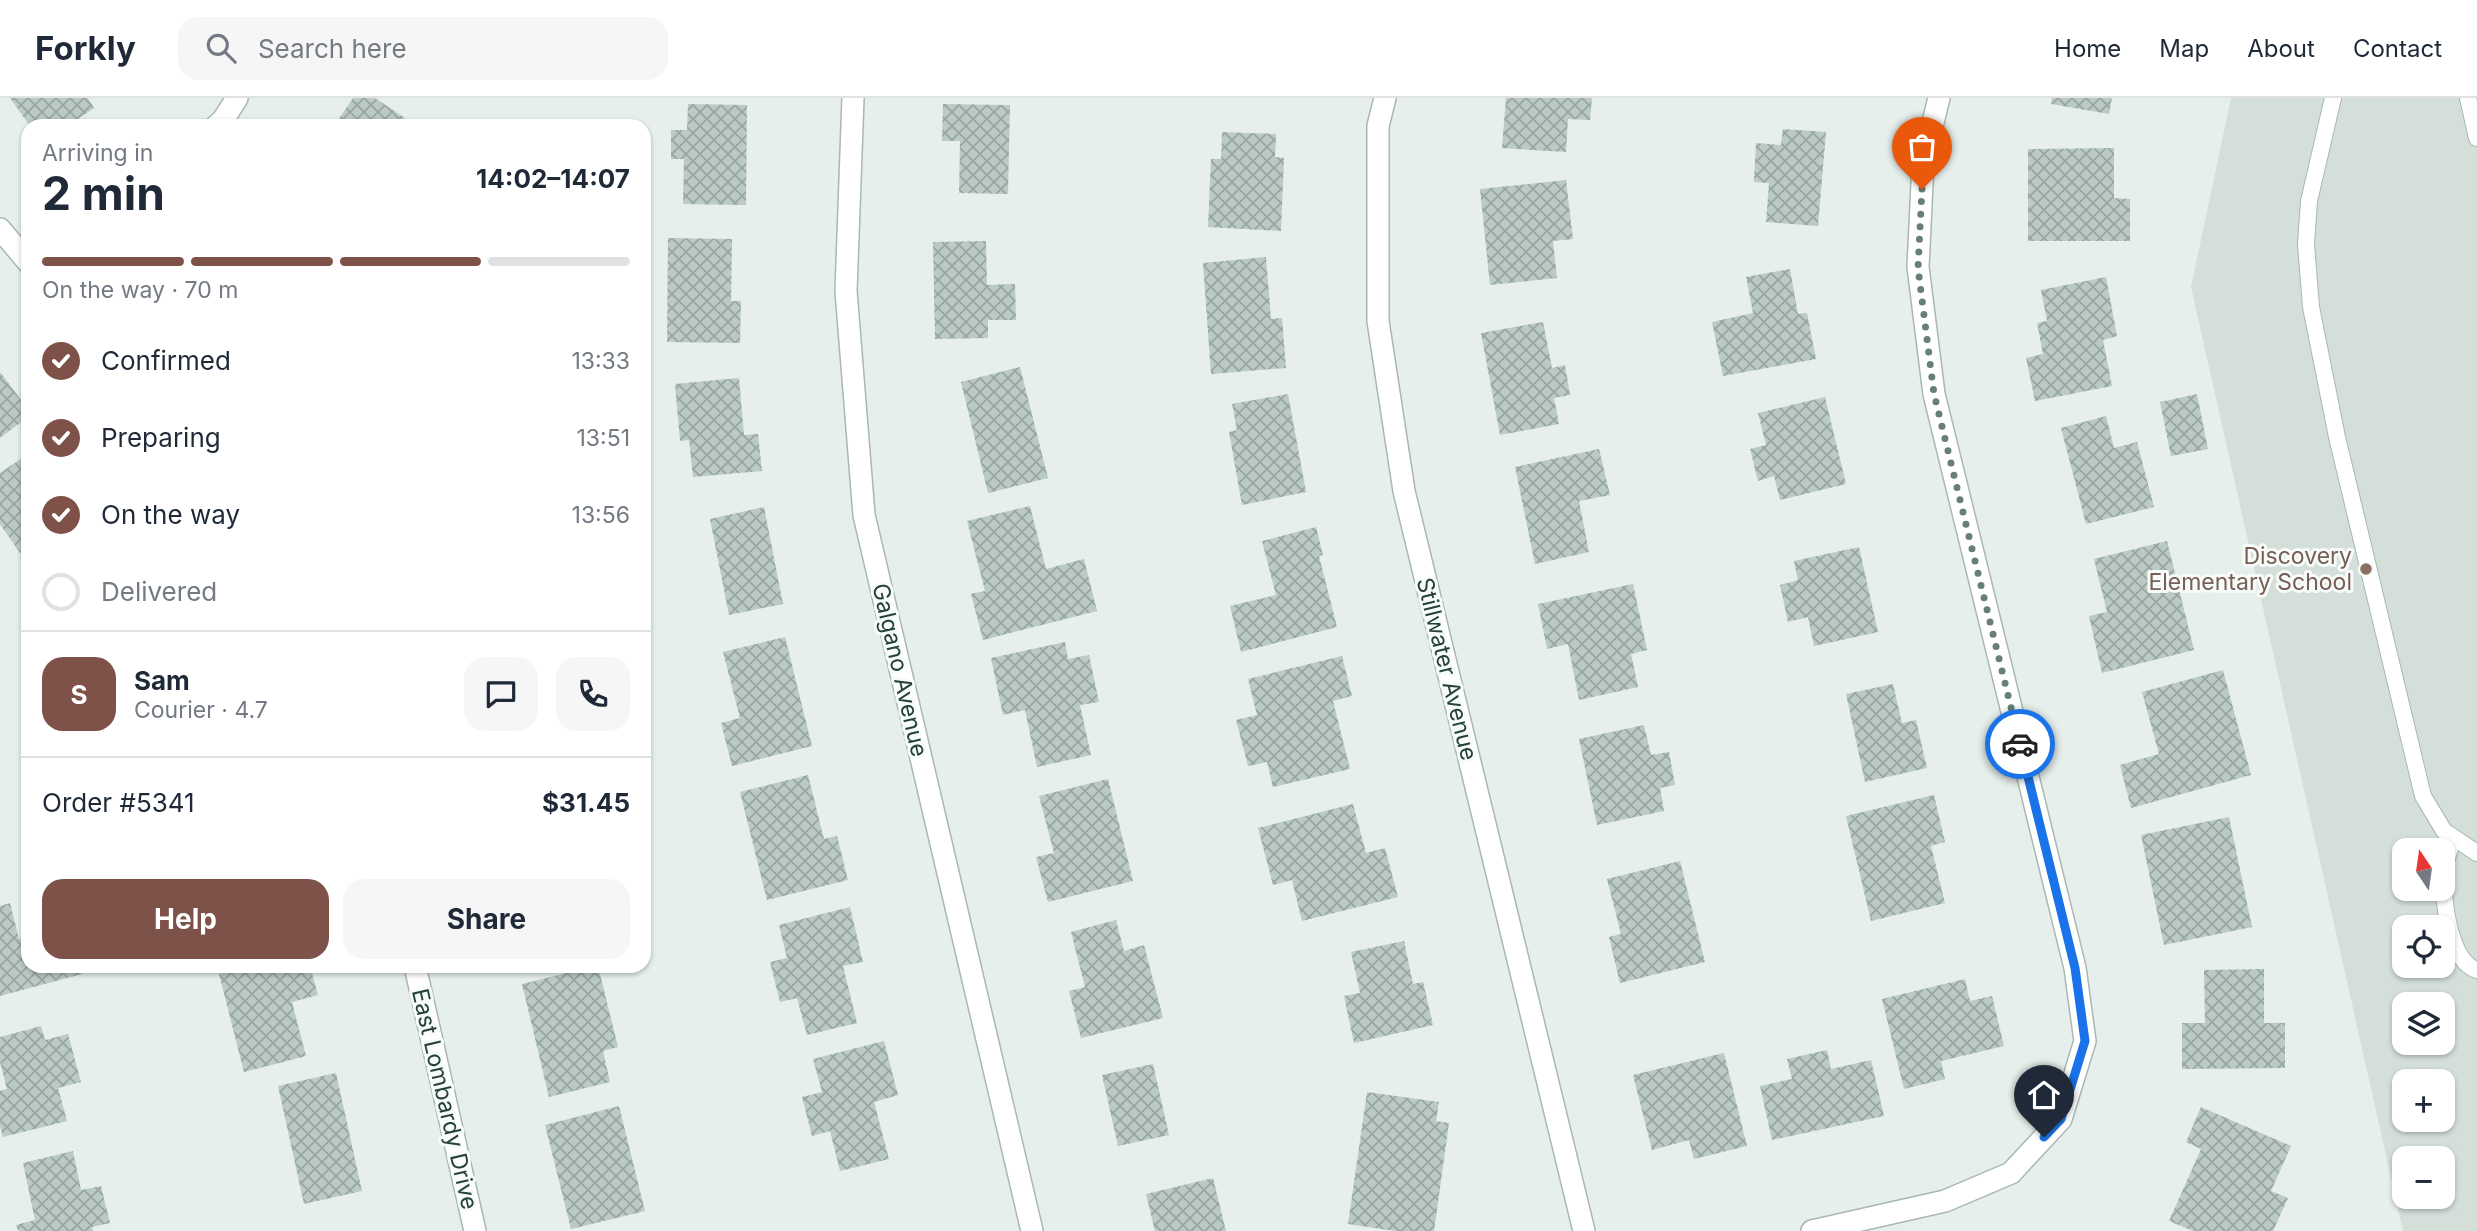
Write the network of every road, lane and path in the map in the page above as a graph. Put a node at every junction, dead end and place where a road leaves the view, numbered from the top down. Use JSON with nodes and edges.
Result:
{"nodes":[{"id":1,"x":237,"y":98,"type":"edge"},
{"id":2,"x":853,"y":98,"type":"edge"},
{"id":3,"x":1385,"y":98,"type":"edge"},
{"id":4,"x":1940,"y":98,"type":"edge"},
{"id":5,"x":2333,"y":98,"type":"edge"},
{"id":6,"x":2468,"y":98,"type":"edge"},
{"id":7,"x":224,"y":119,"type":"edge"},
{"id":8,"x":2477,"y":138,"type":"edge"},
{"id":9,"x":0,"y":229,"type":"edge"},
{"id":10,"x":21,"y":254,"type":"edge"},
{"id":11,"x":2453,"y":838,"type":"edge"},
{"id":12,"x":2455,"y":839,"type":"edge"},
{"id":13,"x":2477,"y":853,"type":"edge"},
{"id":14,"x":2444,"y":901,"type":"edge"},
{"id":15,"x":2477,"y":970,"type":"edge"},
{"id":16,"x":417,"y":973,"type":"edge"},
{"id":17,"x":475,"y":1231,"type":"edge"},
{"id":18,"x":1032,"y":1231,"type":"edge"},
{"id":19,"x":1584,"y":1231,"type":"edge"},
{"id":20,"x":1812,"y":1231,"type":"edge"}],
"edges":[{"from":1,"to":7,"type":"street"},
{"from":2,"to":18,"type":"street","name":"Galgano Avenue"},
{"from":3,"to":19,"type":"street","name":"Stillwater Avenue"},
{"from":4,"to":20,"type":"street"},
{"from":5,"to":11,"type":"lane"},
{"from":6,"to":8,"type":"lane"},
{"from":9,"to":10,"type":"street"},
{"from":12,"to":13,"type":"lane"},
{"from":14,"to":15,"type":"lane"},
{"from":16,"to":17,"type":"street","name":"East Lombardy Drive"}]}
